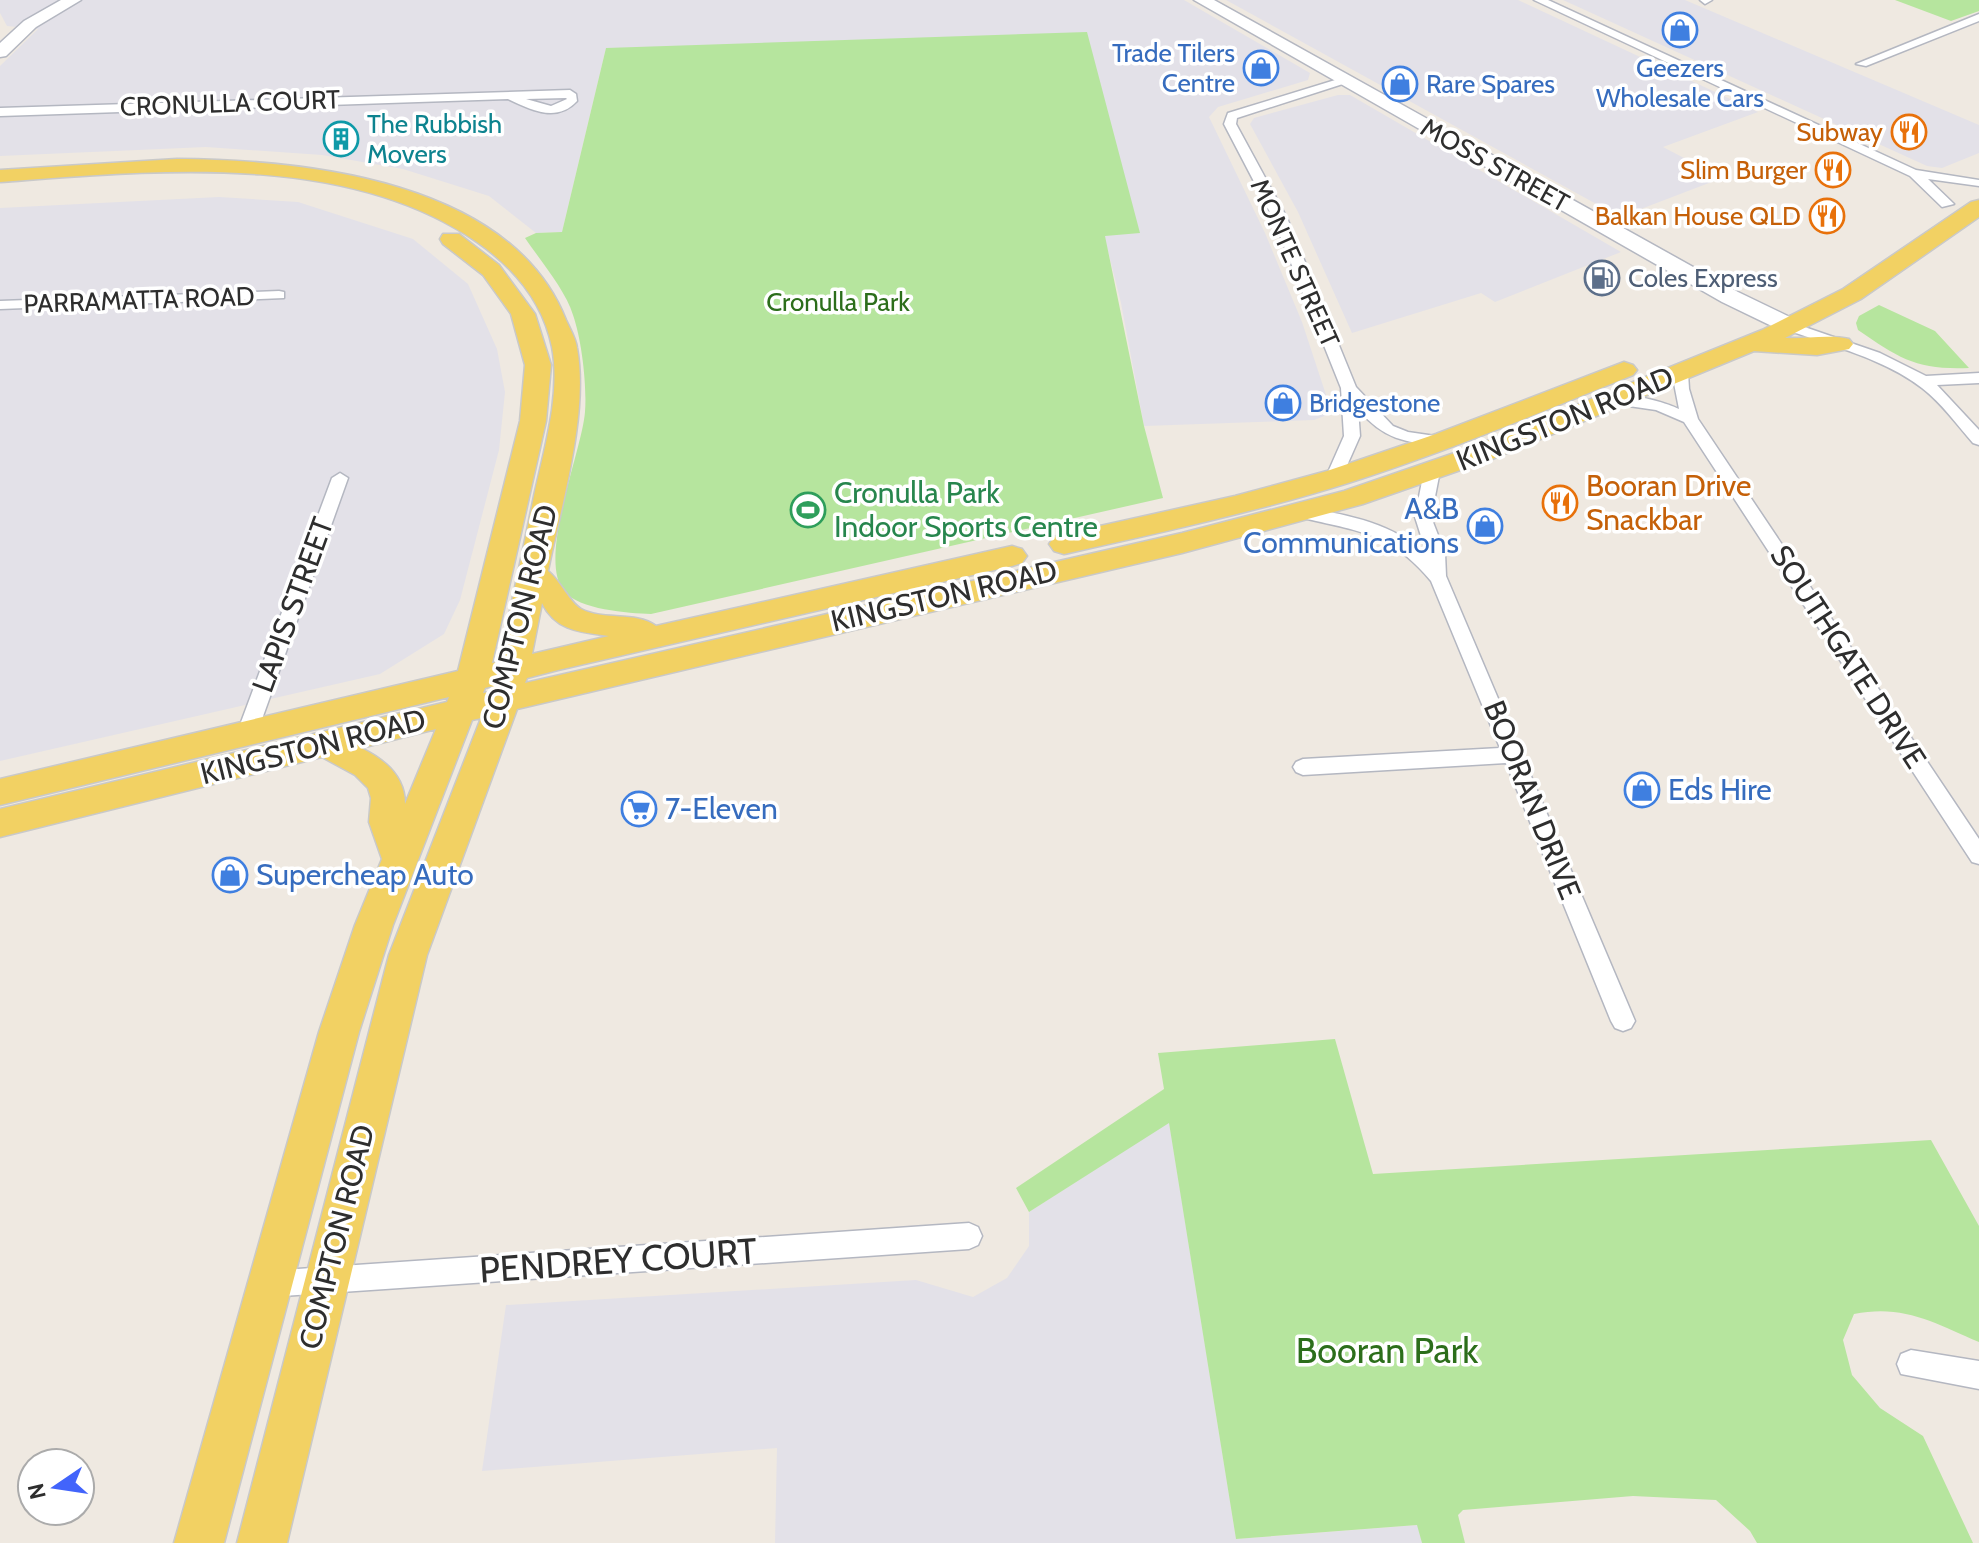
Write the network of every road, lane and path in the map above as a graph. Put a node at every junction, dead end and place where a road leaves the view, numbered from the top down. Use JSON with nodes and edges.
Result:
{"nodes":[{"id":1,"x":73,"y":0,"type":"edge"},
{"id":2,"x":1202,"y":0,"type":"edge"},
{"id":3,"x":1539,"y":0,"type":"edge"},
{"id":4,"x":1979,"y":17,"type":"edge"},
{"id":5,"x":0,"y":52,"type":"edge"},
{"id":6,"x":1862,"y":64,"type":"dead end"},
{"id":7,"x":1345,"y":80,"type":"junction"},
{"id":8,"x":508,"y":95,"type":"dead end"},
{"id":9,"x":0,"y":112,"type":"edge"},
{"id":10,"x":1913,"y":173,"type":"junction"},
{"id":11,"x":0,"y":176,"type":"edge"},
{"id":12,"x":0,"y":189,"type":"edge"},
{"id":13,"x":1978,"y":191,"type":"edge"},
{"id":14,"x":1947,"y":204,"type":"junction"},
{"id":15,"x":279,"y":295,"type":"dead end"},
{"id":16,"x":0,"y":305,"type":"edge"},
{"id":17,"x":1831,"y":306,"type":"junction"},
{"id":18,"x":1763,"y":314,"type":"junction"},
{"id":19,"x":1790,"y":326,"type":"junction"},
{"id":20,"x":1752,"y":343,"type":"junction"},
{"id":21,"x":1848,"y":347,"type":"junction"},
{"id":22,"x":1680,"y":373,"type":"junction"},
{"id":23,"x":1979,"y":378,"type":"edge"},
{"id":24,"x":1921,"y":381,"type":"junction"},
{"id":25,"x":1349,"y":388,"type":"junction"},
{"id":26,"x":1615,"y":399,"type":"junction"},
{"id":27,"x":1690,"y":419,"type":"junction"},
{"id":28,"x":1979,"y":440,"type":"edge"},
{"id":29,"x":1443,"y":441,"type":"junction"},
{"id":30,"x":1432,"y":471,"type":"junction"},
{"id":31,"x":340,"y":478,"type":"dead end"},
{"id":32,"x":1333,"y":479,"type":"junction"},
{"id":33,"x":1301,"y":512,"type":"junction"},
{"id":34,"x":534,"y":575,"type":"junction"},
{"id":35,"x":1439,"y":579,"type":"junction"},
{"id":36,"x":662,"y":635,"type":"junction"},
{"id":37,"x":484,"y":637,"type":"junction"},
{"id":38,"x":508,"y":685,"type":"junction"},
{"id":39,"x":466,"y":695,"type":"junction"},
{"id":40,"x":385,"y":700,"type":"junction"},
{"id":41,"x":247,"y":733,"type":"junction"},
{"id":42,"x":325,"y":744,"type":"junction"},
{"id":43,"x":1514,"y":755,"type":"junction"},
{"id":44,"x":1303,"y":767,"type":"dead end"},
{"id":45,"x":0,"y":792,"type":"edge"},
{"id":46,"x":0,"y":823,"type":"edge"},
{"id":47,"x":1979,"y":856,"type":"edge"},
{"id":48,"x":400,"y":859,"type":"junction"},
{"id":49,"x":1623,"y":1021,"type":"dead end"},
{"id":50,"x":969,"y":1236,"type":"dead end"},
{"id":51,"x":326,"y":1280,"type":"junction"},
{"id":52,"x":268,"y":1284,"type":"junction"},
{"id":53,"x":1911,"y":1364,"type":"dead end"},
{"id":54,"x":1979,"y":1375,"type":"edge"},
{"id":55,"x":199,"y":1543,"type":"edge"},
{"id":56,"x":262,"y":1543,"type":"edge"}],
"edges":[{"from":1,"to":5,"type":"street"},
{"from":2,"to":7,"type":"street","name":"MOSS STREET"},
{"from":3,"to":10,"type":"street"},
{"from":4,"to":6,"type":"street"},
{"from":7,"to":18,"type":"street","name":"MOSS STREET"},
{"from":7,"to":25,"type":"street","name":"MONTE STREET"},
{"from":8,"to":9,"type":"street","name":"CRONULLA COURT"},
{"from":10,"to":13,"type":"street"},
{"from":10,"to":14,"type":"street"},
{"from":11,"to":34,"type":"main road","name":"COMPTON ROAD"},
{"from":12,"to":37,"type":"main road","name":"COMPTON ROAD"},
{"from":13,"to":14,"type":"main road","name":"KINGSTON ROAD"},
{"from":13,"to":17,"type":"main road","name":"KINGSTON ROAD"},
{"from":14,"to":18,"type":"main road","name":"KINGSTON ROAD"},
{"from":15,"to":16,"type":"street","name":"PARRAMATTA ROAD"},
{"from":17,"to":19,"type":"main road","name":"KINGSTON ROAD"},
{"from":17,"to":21,"type":"main road"},
{"from":18,"to":19,"type":"street","name":"MOSS STREET"},
{"from":18,"to":29,"type":"main road","name":"KINGSTON ROAD"},
{"from":19,"to":20,"type":"main road","name":"KINGSTON ROAD"},
{"from":19,"to":21,"type":"street"},
{"from":20,"to":21,"type":"main road"},
{"from":20,"to":22,"type":"main road","name":"KINGSTON ROAD"},
{"from":21,"to":24,"type":"street"},
{"from":22,"to":26,"type":"main road","name":"KINGSTON ROAD"},
{"from":22,"to":27,"type":"street","name":"SOUTHGATE DRIVE"},
{"from":23,"to":24,"type":"street"},
{"from":24,"to":28,"type":"street"},
{"from":25,"to":29,"type":"street","name":"MONTE STREET"},
{"from":25,"to":32,"type":"street","name":"MONTE STREET"},
{"from":26,"to":27,"type":"street"},
{"from":26,"to":30,"type":"main road","name":"KINGSTON ROAD"},
{"from":27,"to":47,"type":"street","name":"SOUTHGATE DRIVE"},
{"from":29,"to":32,"type":"main road","name":"KINGSTON ROAD"},
{"from":30,"to":33,"type":"main road","name":"KINGSTON ROAD"},
{"from":30,"to":35,"type":"street","name":"BOORAN DRIVE"},
{"from":31,"to":41,"type":"street","name":"LAPIS STREET"},
{"from":32,"to":36,"type":"main road","name":"KINGSTON ROAD"},
{"from":33,"to":35,"type":"street","name":"BOORAN DRIVE"},
{"from":33,"to":38,"type":"main road","name":"KINGSTON ROAD"},
{"from":34,"to":36,"type":"main road"},
{"from":34,"to":38,"type":"main road","name":"COMPTON ROAD"},
{"from":35,"to":43,"type":"street","name":"BOORAN DRIVE"},
{"from":36,"to":38,"type":"main road","name":"KINGSTON ROAD"},
{"from":37,"to":39,"type":"main road","name":"COMPTON ROAD"},
{"from":37,"to":40,"type":"main road"},
{"from":38,"to":39,"type":"main road","name":"KINGSTON ROAD"},
{"from":38,"to":51,"type":"main road","name":"COMPTON ROAD"},
{"from":39,"to":40,"type":"main road","name":"KINGSTON ROAD"},
{"from":39,"to":42,"type":"main road","name":"KINGSTON ROAD"},
{"from":39,"to":48,"type":"main road","name":"COMPTON ROAD"},
{"from":40,"to":41,"type":"main road","name":"KINGSTON ROAD"},
{"from":41,"to":45,"type":"main road","name":"KINGSTON ROAD"},
{"from":42,"to":46,"type":"main road","name":"KINGSTON ROAD"},
{"from":42,"to":48,"type":"main road"},
{"from":43,"to":44,"type":"street"},
{"from":43,"to":49,"type":"street","name":"BOORAN DRIVE"},
{"from":48,"to":52,"type":"main road","name":"COMPTON ROAD"},
{"from":50,"to":51,"type":"street","name":"PENDREY COURT"},
{"from":51,"to":52,"type":"street","name":"PENDREY COURT"},
{"from":51,"to":56,"type":"main road","name":"COMPTON ROAD"},
{"from":52,"to":55,"type":"main road","name":"COMPTON ROAD"},
{"from":53,"to":54,"type":"street"}]}
